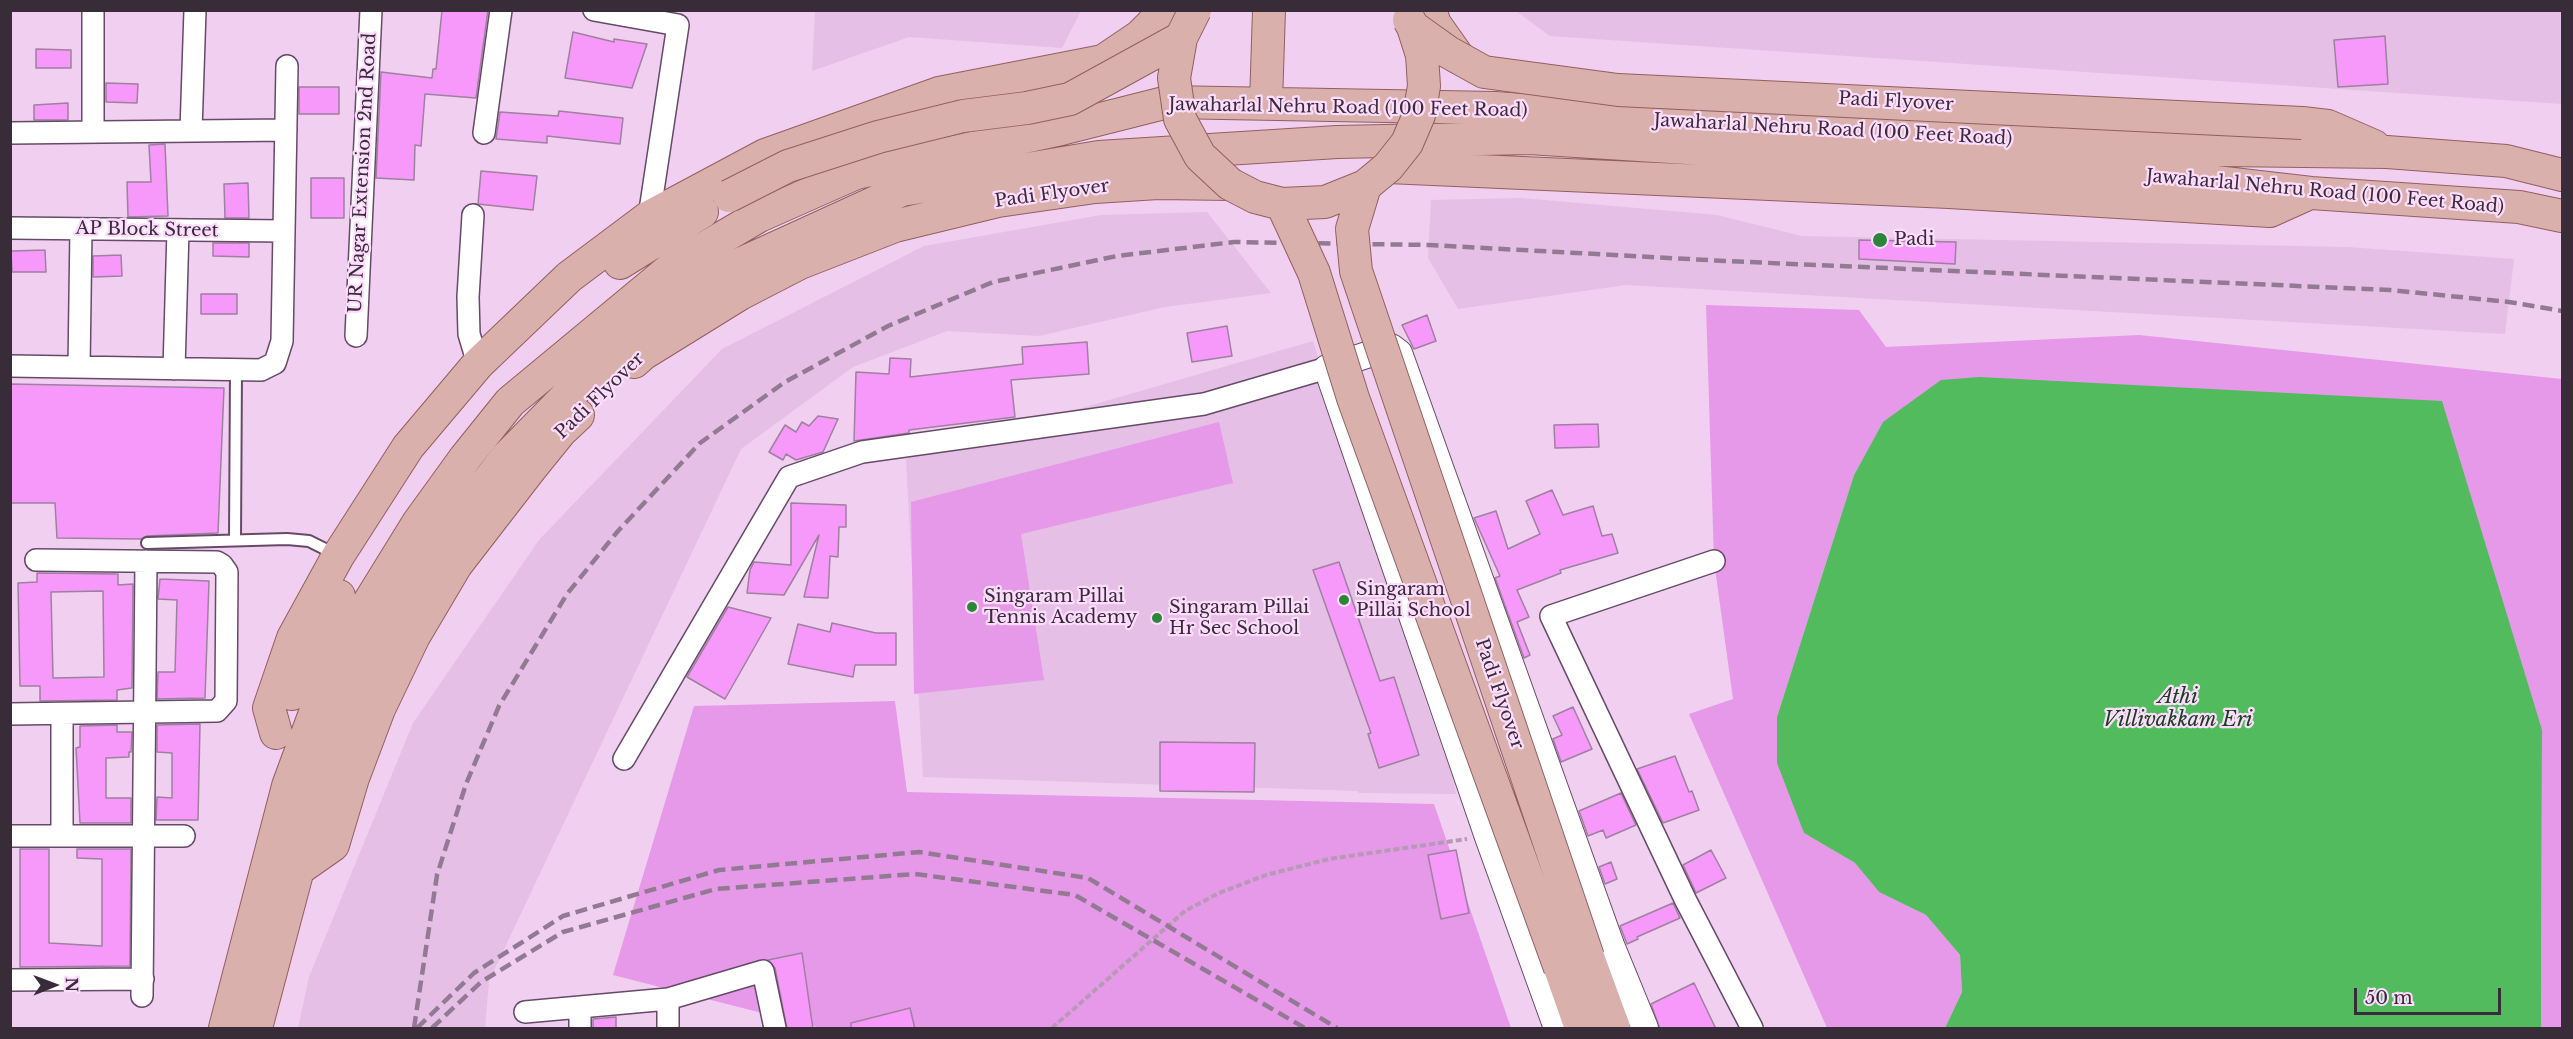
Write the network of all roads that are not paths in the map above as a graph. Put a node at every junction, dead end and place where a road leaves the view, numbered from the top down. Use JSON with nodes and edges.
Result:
{"nodes":[{"id":1,"x":93,"y":10,"type":"edge"},
{"id":2,"x":195,"y":10,"type":"edge"},
{"id":3,"x":371,"y":10,"type":"edge"},
{"id":4,"x":501,"y":10,"type":"edge"},
{"id":5,"x":594,"y":10,"type":"edge"},
{"id":6,"x":1166,"y":10,"type":"edge"},
{"id":7,"x":1195,"y":10,"type":"edge"},
{"id":8,"x":1269,"y":10,"type":"edge"},
{"id":9,"x":1415,"y":16,"type":"edge"},
{"id":10,"x":1181,"y":38,"type":"junction"},
{"id":11,"x":287,"y":66,"type":"dead end"},
{"id":12,"x":1019,"y":76,"type":"junction"},
{"id":13,"x":1266,"y":103,"type":"junction"},
{"id":14,"x":1495,"y":108,"type":"junction"},
{"id":15,"x":286,"y":130,"type":"junction"},
{"id":16,"x":93,"y":131,"type":"junction"},
{"id":17,"x":191,"y":131,"type":"junction"},
{"id":18,"x":10,"y":133,"type":"edge"},
{"id":19,"x":484,"y":133,"type":"dead end"},
{"id":20,"x":1028,"y":136,"type":"junction"},
{"id":21,"x":2387,"y":152,"type":"junction"},
{"id":22,"x":2562,"y":175,"type":"edge"},
{"id":23,"x":1376,"y":177,"type":"junction"},
{"id":24,"x":1230,"y":184,"type":"junction"},
{"id":25,"x":2311,"y":193,"type":"junction"},
{"id":26,"x":1282,"y":204,"type":"junction"},
{"id":27,"x":473,"y":215,"type":"dead end"},
{"id":28,"x":2562,"y":216,"type":"edge"},
{"id":29,"x":649,"y":218,"type":"junction"},
{"id":30,"x":10,"y":228,"type":"edge"},
{"id":31,"x":81,"y":229,"type":"junction"},
{"id":32,"x":178,"y":230,"type":"junction"},
{"id":33,"x":284,"y":231,"type":"junction"},
{"id":34,"x":356,"y":336,"type":"dead end"},
{"id":35,"x":478,"y":364,"type":"junction"},
{"id":36,"x":10,"y":366,"type":"edge"},
{"id":37,"x":79,"y":367,"type":"junction"},
{"id":38,"x":1327,"y":368,"type":"junction"},
{"id":39,"x":174,"y":369,"type":"junction"},
{"id":40,"x":236,"y":369,"type":"junction"},
{"id":41,"x":235,"y":540,"type":"junction"},
{"id":42,"x":146,"y":552,"type":"junction"},
{"id":43,"x":338,"y":556,"type":"junction"},
{"id":44,"x":36,"y":560,"type":"dead end"},
{"id":45,"x":1714,"y":561,"type":"dead end"},
{"id":46,"x":146,"y":713,"type":"junction"},
{"id":47,"x":10,"y":714,"type":"edge"},
{"id":48,"x":62,"y":714,"type":"junction"},
{"id":49,"x":276,"y":733,"type":"junction"},
{"id":50,"x":624,"y":759,"type":"dead end"},
{"id":51,"x":288,"y":786,"type":"junction"},
{"id":52,"x":10,"y":836,"type":"edge"},
{"id":53,"x":63,"y":836,"type":"junction"},
{"id":54,"x":144,"y":836,"type":"junction"},
{"id":55,"x":184,"y":836,"type":"dead end"},
{"id":56,"x":296,"y":871,"type":"junction"},
{"id":57,"x":10,"y":980,"type":"edge"},
{"id":58,"x":668,"y":999,"type":"junction"},
{"id":59,"x":580,"y":1007,"type":"junction"},
{"id":60,"x":525,"y":1012,"type":"dead end"},
{"id":61,"x":225,"y":1029,"type":"edge"},
{"id":62,"x":256,"y":1029,"type":"edge"},
{"id":63,"x":580,"y":1029,"type":"edge"},
{"id":64,"x":668,"y":1029,"type":"edge"},
{"id":65,"x":775,"y":1029,"type":"edge"},
{"id":66,"x":1557,"y":1029,"type":"edge"},
{"id":67,"x":1581,"y":1029,"type":"edge"},
{"id":68,"x":1614,"y":1029,"type":"edge"},
{"id":69,"x":1645,"y":1029,"type":"edge"},
{"id":70,"x":1752,"y":1029,"type":"edge"}],
"edges":[{"from":1,"to":16,"type":"street"},
{"from":2,"to":17,"type":"street"},
{"from":3,"to":34,"type":"street","name":"UR Nagar Extension 2nd Road"},
{"from":4,"to":19,"type":"street"},
{"from":5,"to":29,"type":"street"},
{"from":6,"to":12,"type":"main road"},
{"from":7,"to":10,"type":"main road","name":"Padi Flyover","bridge":true},
{"from":8,"to":13,"type":"main road"},
{"from":9,"to":14,"type":"main road"},
{"from":9,"to":21,"type":"main road","name":"Padi Flyover","bridge":true},
{"from":9,"to":23,"type":"main road","name":"Padi Flyover","bridge":true},
{"from":10,"to":24,"type":"main road","name":"Padi Flyover","bridge":true},
{"from":10,"to":49,"type":"main road","bridge":true},
{"from":11,"to":15,"type":"street"},
{"from":12,"to":20,"type":"main road"},
{"from":12,"to":29,"type":"main road"},
{"from":13,"to":14,"type":"main road","name":"Jawaharlal Nehru Road (100 Feet Road)"},
{"from":13,"to":20,"type":"main road","name":"Jawaharlal Nehru Road (100 Feet Road)"},
{"from":14,"to":21,"type":"main road","name":"Jawaharlal Nehru Road (100 Feet Road)"},
{"from":15,"to":17,"type":"street"},
{"from":15,"to":33,"type":"street"},
{"from":16,"to":17,"type":"street"},
{"from":16,"to":18,"type":"street"},
{"from":20,"to":51,"type":"main road","name":"Jawaharlal Nehru Road (100 Feet Road)"},
{"from":21,"to":22,"type":"main road","name":"Jawaharlal Nehru Road (100 Feet Road)"},
{"from":23,"to":25,"type":"main road","name":"Padi Flyover"},
{"from":23,"to":26,"type":"main road","name":"Padi Flyover","bridge":true},
{"from":23,"to":68,"type":"main road","name":"Padi Flyover","bridge":true},
{"from":24,"to":26,"type":"main road","name":"Padi Flyover","bridge":true},
{"from":24,"to":56,"type":"main road","name":"Padi Flyover"},
{"from":25,"to":28,"type":"main road","name":"Jawaharlal Nehru Road (100 Feet Road)"},
{"from":25,"to":56,"type":"main road","name":"Jawaharlal Nehru Road (100 Feet Road)"},
{"from":26,"to":67,"type":"main road","name":"Padi Flyover","bridge":true},
{"from":27,"to":35,"type":"street"},
{"from":29,"to":35,"type":"main road"},
{"from":30,"to":31,"type":"street","name":"AP Block Street"},
{"from":31,"to":32,"type":"street","name":"AP Block Street"},
{"from":31,"to":37,"type":"street"},
{"from":32,"to":33,"type":"street","name":"AP Block Street"},
{"from":32,"to":39,"type":"street"},
{"from":33,"to":40,"type":"street"},
{"from":35,"to":43,"type":"main road"},
{"from":36,"to":37,"type":"street"},
{"from":37,"to":39,"type":"street"},
{"from":38,"to":50,"type":"street"},
{"from":38,"to":66,"type":"street"},
{"from":38,"to":69,"type":"street"},
{"from":39,"to":40,"type":"street"},
{"from":40,"to":41,"type":"lane"},
{"from":41,"to":42,"type":"lane"},
{"from":41,"to":43,"type":"lane"},
{"from":42,"to":44,"type":"street"},
{"from":42,"to":46,"type":"street"},
{"from":42,"to":46,"type":"street"},
{"from":43,"to":49,"type":"main road"},
{"from":45,"to":70,"type":"street"},
{"from":46,"to":48,"type":"street"},
{"from":46,"to":54,"type":"street"},
{"from":47,"to":48,"type":"street"},
{"from":48,"to":53,"type":"street"},
{"from":49,"to":51,"type":"main road"},
{"from":51,"to":61,"type":"main road","name":"Jawaharlal Nehru Road (100 Feet Road)"},
{"from":52,"to":53,"type":"street"},
{"from":53,"to":54,"type":"street"},
{"from":54,"to":55,"type":"street"},
{"from":54,"to":57,"type":"street"},
{"from":56,"to":62,"type":"main road","name":"Jawaharlal Nehru Road (100 Feet Road)"},
{"from":58,"to":59,"type":"street"},
{"from":58,"to":64,"type":"street"},
{"from":58,"to":65,"type":"street"},
{"from":59,"to":60,"type":"street"},
{"from":59,"to":63,"type":"street"}]}
